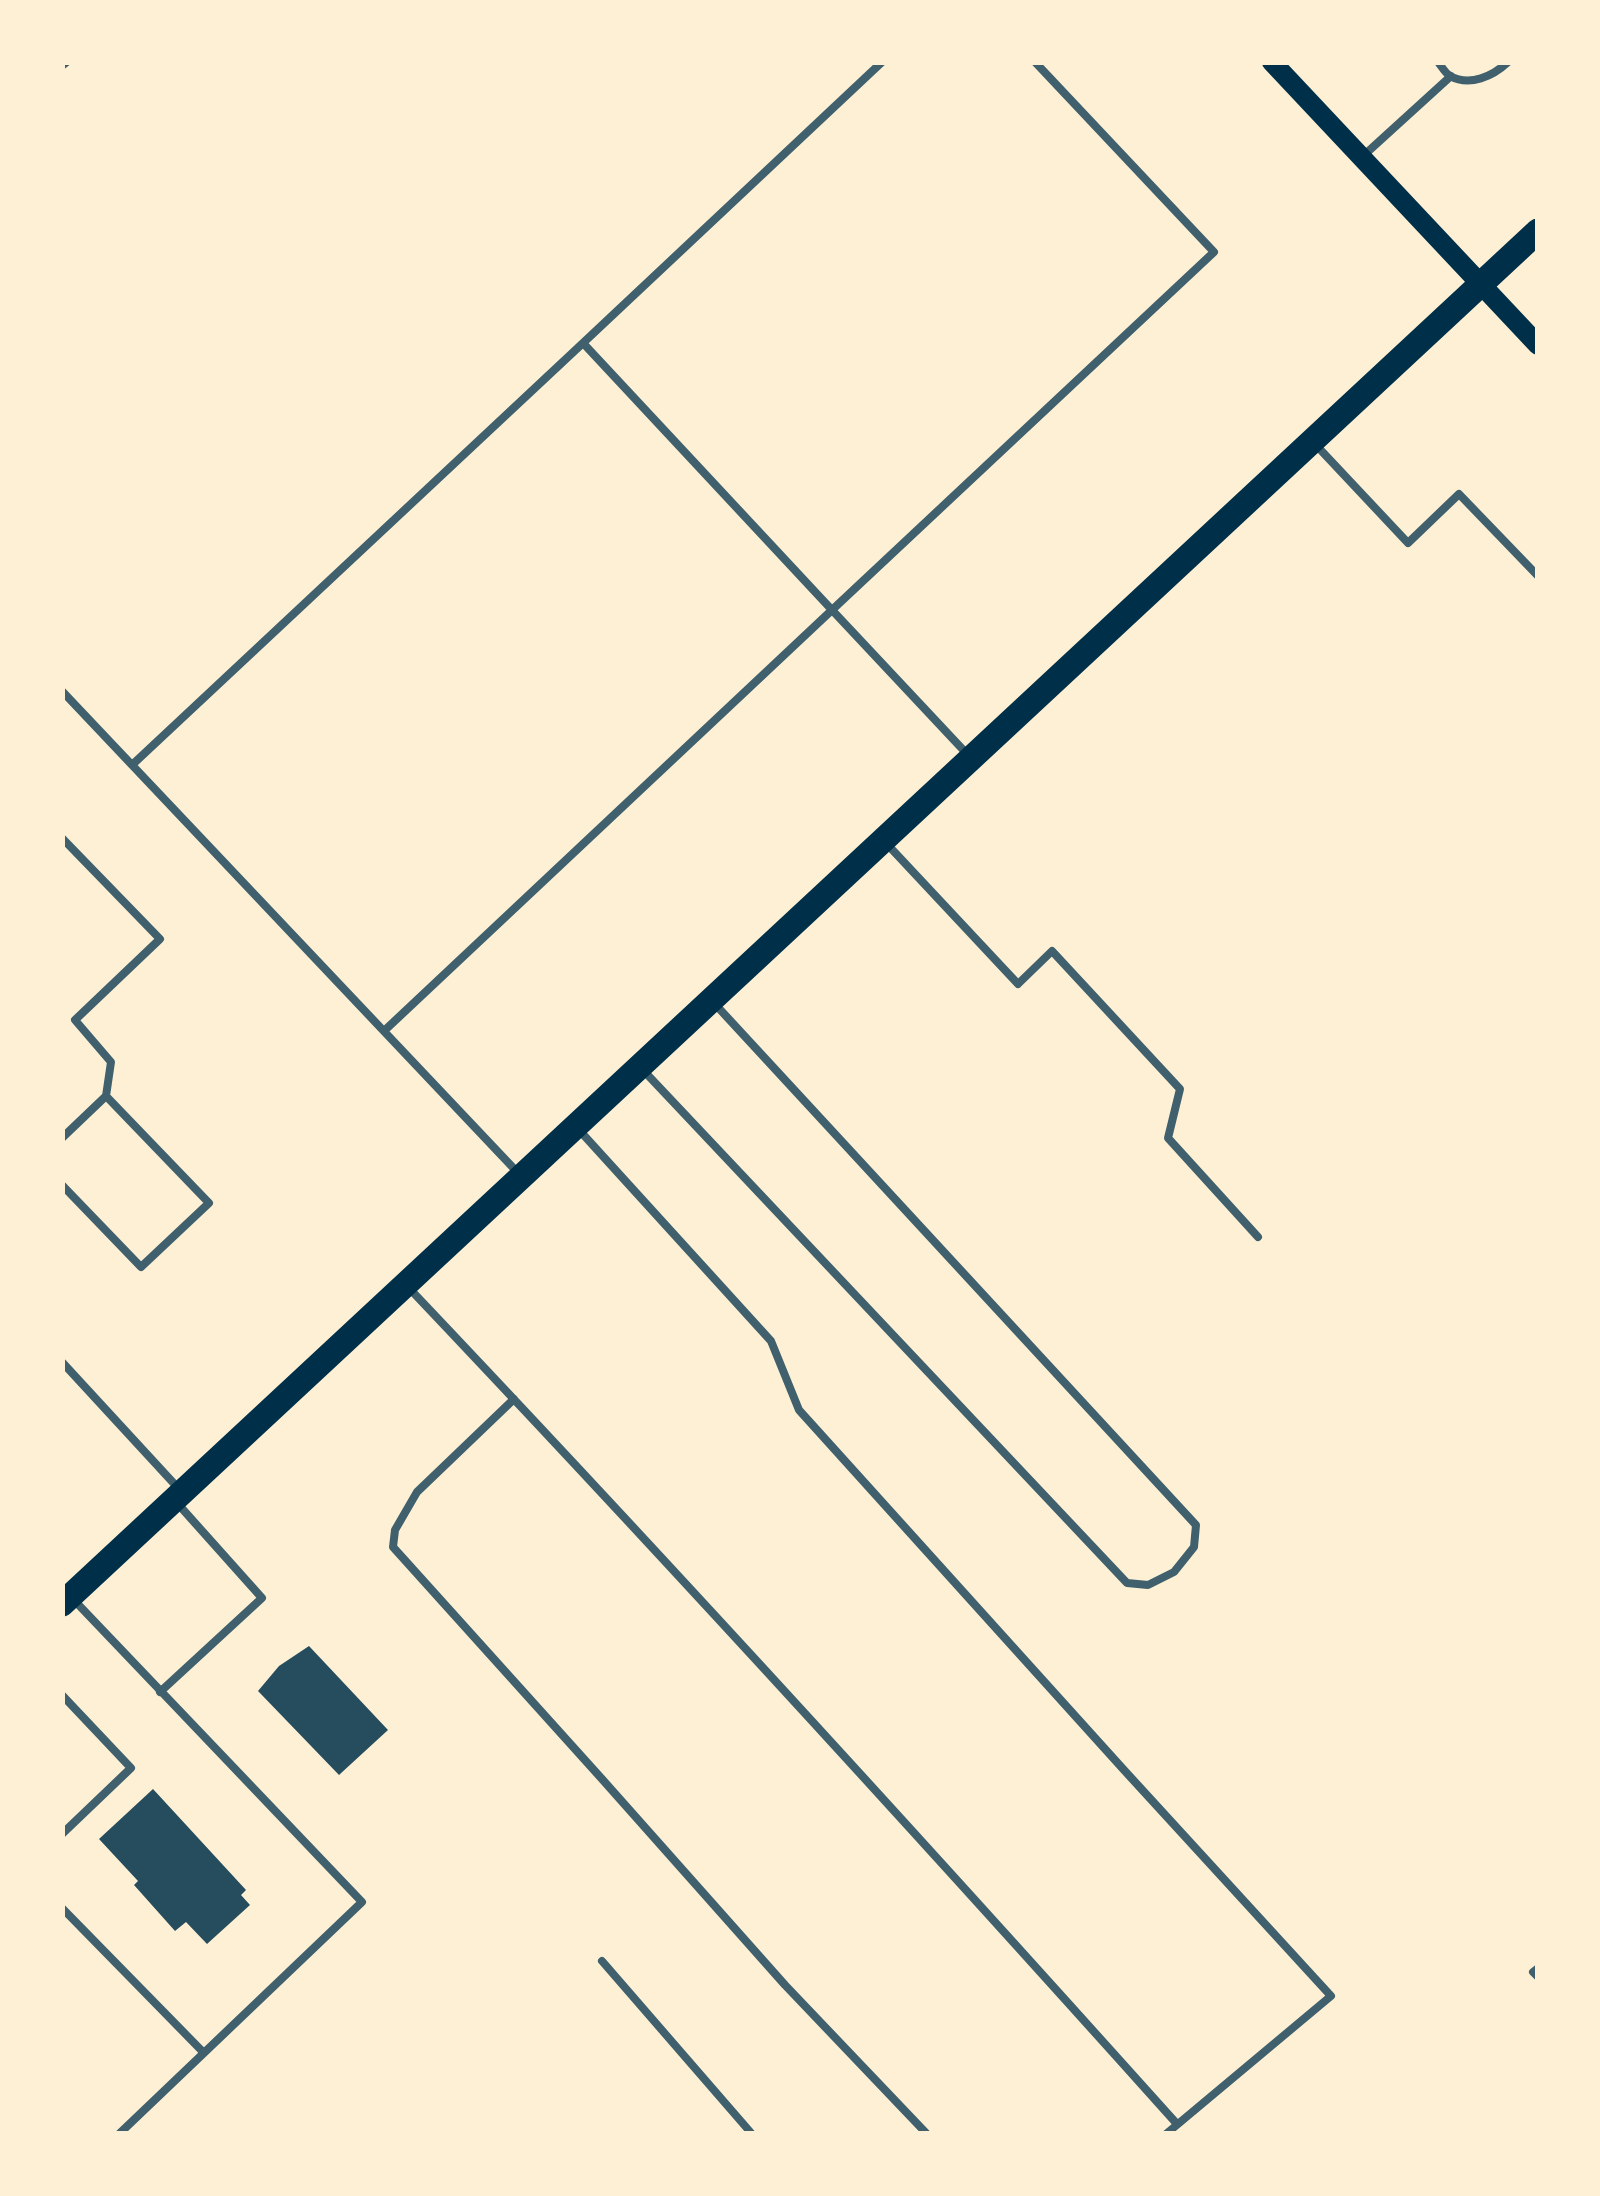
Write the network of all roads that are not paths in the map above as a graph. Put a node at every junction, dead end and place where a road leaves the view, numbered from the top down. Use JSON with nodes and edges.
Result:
{"nodes":[{"id":1,"x":882,"y":62,"type":"edge"},
{"id":2,"x":1035,"y":62,"type":"edge"},
{"id":3,"x":1438,"y":62,"type":"edge"},
{"id":4,"x":1508,"y":62,"type":"edge"},
{"id":5,"x":1275,"y":63,"type":"edge"},
{"id":6,"x":1451,"y":76,"type":"junction"},
{"id":7,"x":1362,"y":157,"type":"junction"},
{"id":8,"x":1538,"y":231,"type":"edge"},
{"id":9,"x":1481,"y":284,"type":"junction"},
{"id":10,"x":583,"y":343,"type":"junction"},
{"id":11,"x":1538,"y":345,"type":"edge"},
{"id":12,"x":1312,"y":440,"type":"junction"},
{"id":13,"x":1538,"y":576,"type":"edge"},
{"id":14,"x":832,"y":610,"type":"junction"},
{"id":15,"x":62,"y":691,"type":"edge"},
{"id":16,"x":971,"y":758,"type":"junction"},
{"id":17,"x":132,"y":765,"type":"junction"},
{"id":18,"x":62,"y":838,"type":"edge"},
{"id":19,"x":883,"y":840,"type":"junction"},
{"id":20,"x":711,"y":1000,"type":"junction"},
{"id":21,"x":384,"y":1032,"type":"junction"},
{"id":22,"x":640,"y":1066,"type":"junction"},
{"id":23,"x":106,"y":1096,"type":"junction"},
{"id":24,"x":575,"y":1126,"type":"junction"},
{"id":25,"x":62,"y":1138,"type":"edge"},
{"id":26,"x":522,"y":1176,"type":"junction"},
{"id":27,"x":62,"y":1185,"type":"edge"},
{"id":28,"x":1258,"y":1237,"type":"dead end"},
{"id":29,"x":405,"y":1284,"type":"junction"},
{"id":30,"x":62,"y":1362,"type":"edge"},
{"id":31,"x":514,"y":1399,"type":"junction"},
{"id":32,"x":178,"y":1496,"type":"junction"},
{"id":33,"x":66,"y":1600,"type":"edge"},
{"id":34,"x":160,"y":1692,"type":"junction"},
{"id":35,"x":62,"y":1695,"type":"edge"},
{"id":36,"x":62,"y":1834,"type":"edge"},
{"id":37,"x":62,"y":1908,"type":"edge"},
{"id":38,"x":602,"y":1961,"type":"dead end"},
{"id":39,"x":1538,"y":1968,"type":"edge"},
{"id":40,"x":1538,"y":1977,"type":"edge"},
{"id":41,"x":204,"y":2053,"type":"junction"},
{"id":42,"x":1177,"y":2124,"type":"junction"},
{"id":43,"x":119,"y":2134,"type":"edge"},
{"id":44,"x":752,"y":2134,"type":"edge"},
{"id":45,"x":927,"y":2134,"type":"edge"},
{"id":46,"x":1166,"y":2134,"type":"edge"}],
"edges":[{"from":1,"to":10,"type":"lane"},
{"from":2,"to":14,"type":"lane"},
{"from":3,"to":6,"type":"lane"},
{"from":4,"to":6,"type":"lane"},
{"from":5,"to":7,"type":"main road"},
{"from":6,"to":7,"type":"lane"},
{"from":7,"to":9,"type":"main road"},
{"from":8,"to":9,"type":"main road"},
{"from":9,"to":11,"type":"main road"},
{"from":9,"to":12,"type":"main road"},
{"from":10,"to":14,"type":"lane"},
{"from":10,"to":17,"type":"lane"},
{"from":12,"to":13,"type":"lane"},
{"from":12,"to":16,"type":"main road"},
{"from":14,"to":16,"type":"lane"},
{"from":14,"to":21,"type":"lane"},
{"from":15,"to":17,"type":"lane"},
{"from":16,"to":19,"type":"main road"},
{"from":17,"to":21,"type":"lane"},
{"from":18,"to":23,"type":"lane"},
{"from":19,"to":20,"type":"main road"},
{"from":19,"to":28,"type":"lane"},
{"from":20,"to":22,"type":"main road"},
{"from":20,"to":22,"type":"lane"},
{"from":21,"to":26,"type":"lane"},
{"from":22,"to":24,"type":"main road"},
{"from":23,"to":25,"type":"lane"},
{"from":23,"to":27,"type":"lane"},
{"from":24,"to":26,"type":"main road"},
{"from":24,"to":42,"type":"lane"},
{"from":26,"to":29,"type":"main road"},
{"from":29,"to":31,"type":"lane"},
{"from":29,"to":32,"type":"main road"},
{"from":30,"to":32,"type":"lane"},
{"from":31,"to":42,"type":"lane"},
{"from":31,"to":45,"type":"lane"},
{"from":32,"to":33,"type":"main road"},
{"from":32,"to":34,"type":"lane"},
{"from":33,"to":34,"type":"lane"},
{"from":34,"to":41,"type":"lane"},
{"from":35,"to":36,"type":"lane"},
{"from":37,"to":41,"type":"lane"},
{"from":38,"to":44,"type":"lane"},
{"from":39,"to":40,"type":"lane"},
{"from":41,"to":43,"type":"lane"},
{"from":42,"to":46,"type":"lane"}]}
